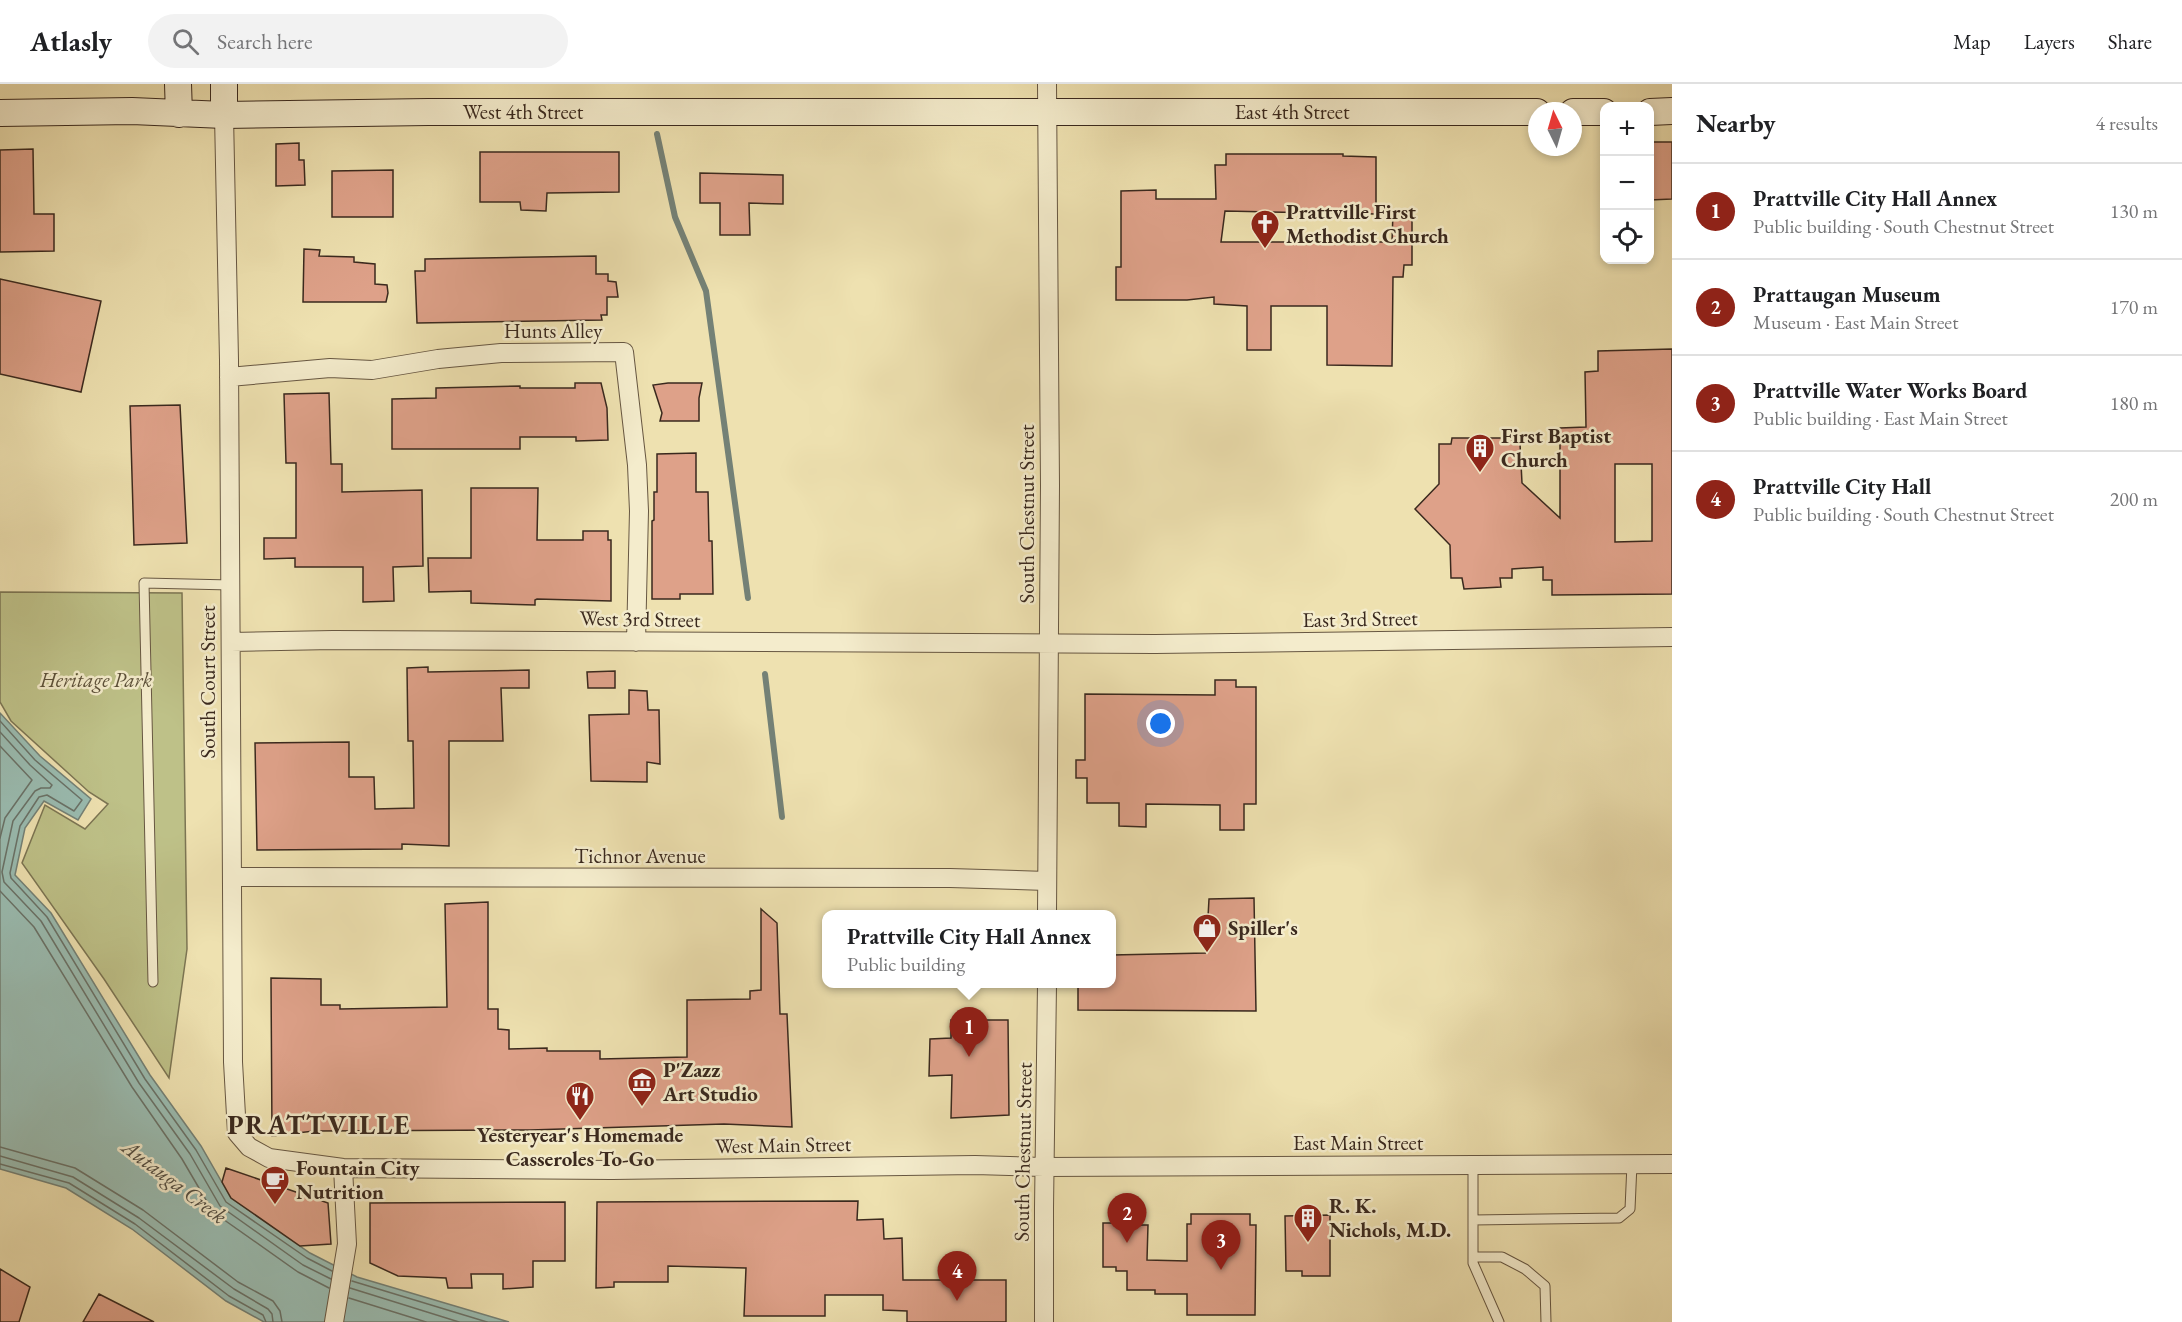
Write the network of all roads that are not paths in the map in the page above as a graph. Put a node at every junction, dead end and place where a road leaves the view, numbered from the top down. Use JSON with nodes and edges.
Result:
{"nodes":[{"id":1,"x":178,"y":84,"type":"edge"},
{"id":2,"x":224,"y":84,"type":"edge"},
{"id":3,"x":1047,"y":84,"type":"edge"},
{"id":4,"x":1672,"y":111,"type":"edge"},
{"id":5,"x":1528,"y":112,"type":"edge"},
{"id":6,"x":1582,"y":112,"type":"edge"},
{"id":7,"x":1600,"y":112,"type":"edge"},
{"id":8,"x":1654,"y":112,"type":"edge"},
{"id":9,"x":0,"y":113,"type":"edge"},
{"id":10,"x":1047,"y":113,"type":"junction"},
{"id":11,"x":179,"y":114,"type":"junction"},
{"id":12,"x":224,"y":115,"type":"junction"},
{"id":13,"x":229,"y":377,"type":"junction"},
{"id":14,"x":231,"y":585,"type":"junction"},
{"id":15,"x":1672,"y":637,"type":"edge"},
{"id":16,"x":231,"y":642,"type":"junction"},
{"id":17,"x":636,"y":642,"type":"junction"},
{"id":18,"x":1049,"y":644,"type":"junction"},
{"id":19,"x":233,"y":877,"type":"junction"},
{"id":20,"x":1047,"y":881,"type":"junction"},
{"id":21,"x":1047,"y":910,"type":"edge"},
{"id":22,"x":153,"y":982,"type":"dead end"},
{"id":23,"x":1047,"y":988,"type":"edge"},
{"id":24,"x":1632,"y":1164,"type":"junction"},
{"id":25,"x":1672,"y":1164,"type":"edge"},
{"id":26,"x":1473,"y":1165,"type":"junction"},
{"id":27,"x":1044,"y":1167,"type":"junction"},
{"id":28,"x":343,"y":1168,"type":"junction"},
{"id":29,"x":1473,"y":1220,"type":"junction"},
{"id":30,"x":1473,"y":1257,"type":"junction"},
{"id":31,"x":334,"y":1322,"type":"edge"},
{"id":32,"x":1044,"y":1322,"type":"edge"},
{"id":33,"x":1499,"y":1322,"type":"edge"},
{"id":34,"x":1546,"y":1322,"type":"edge"}],
"edges":[{"from":1,"to":11,"type":"main road"},
{"from":2,"to":12,"type":"main road"},
{"from":3,"to":10,"type":"street","name":"South Chestnut Street"},
{"from":4,"to":8,"type":"main road"},
{"from":5,"to":10,"type":"main road","name":"East 4th Street"},
{"from":6,"to":7,"type":"main road"},
{"from":9,"to":11,"type":"main road","name":"West 4th Street"},
{"from":10,"to":12,"type":"main road","name":"West 4th Street"},
{"from":10,"to":18,"type":"street","name":"South Chestnut Street"},
{"from":11,"to":12,"type":"main road","name":"West 4th Street"},
{"from":12,"to":13,"type":"street","name":"South Court Street"},
{"from":13,"to":14,"type":"street","name":"South Court Street"},
{"from":13,"to":17,"type":"street","name":"Hunts Alley"},
{"from":14,"to":16,"type":"street","name":"South Court Street"},
{"from":14,"to":22,"type":"lane"},
{"from":15,"to":18,"type":"street","name":"East 3rd Street"},
{"from":16,"to":17,"type":"street","name":"West 3rd Street"},
{"from":16,"to":19,"type":"street","name":"South Court Street"},
{"from":17,"to":18,"type":"street","name":"West 3rd Street"},
{"from":18,"to":20,"type":"street","name":"South Chestnut Street"},
{"from":19,"to":20,"type":"street","name":"Tichnor Avenue"},
{"from":19,"to":28,"type":"street","name":"South Court Street"},
{"from":20,"to":21,"type":"street","name":"South Chestnut Street"},
{"from":23,"to":27,"type":"street","name":"South Chestnut Street"},
{"from":24,"to":25,"type":"street","name":"East Main Street"},
{"from":24,"to":26,"type":"street","name":"East Main Street"},
{"from":24,"to":29,"type":"lane"},
{"from":26,"to":27,"type":"street","name":"East Main Street"},
{"from":26,"to":29,"type":"lane"},
{"from":27,"to":28,"type":"street","name":"West Main Street"},
{"from":27,"to":32,"type":"street","name":"South Chestnut Street"},
{"from":28,"to":31,"type":"street"},
{"from":29,"to":30,"type":"lane"},
{"from":30,"to":33,"type":"lane"},
{"from":30,"to":34,"type":"lane"}]}
